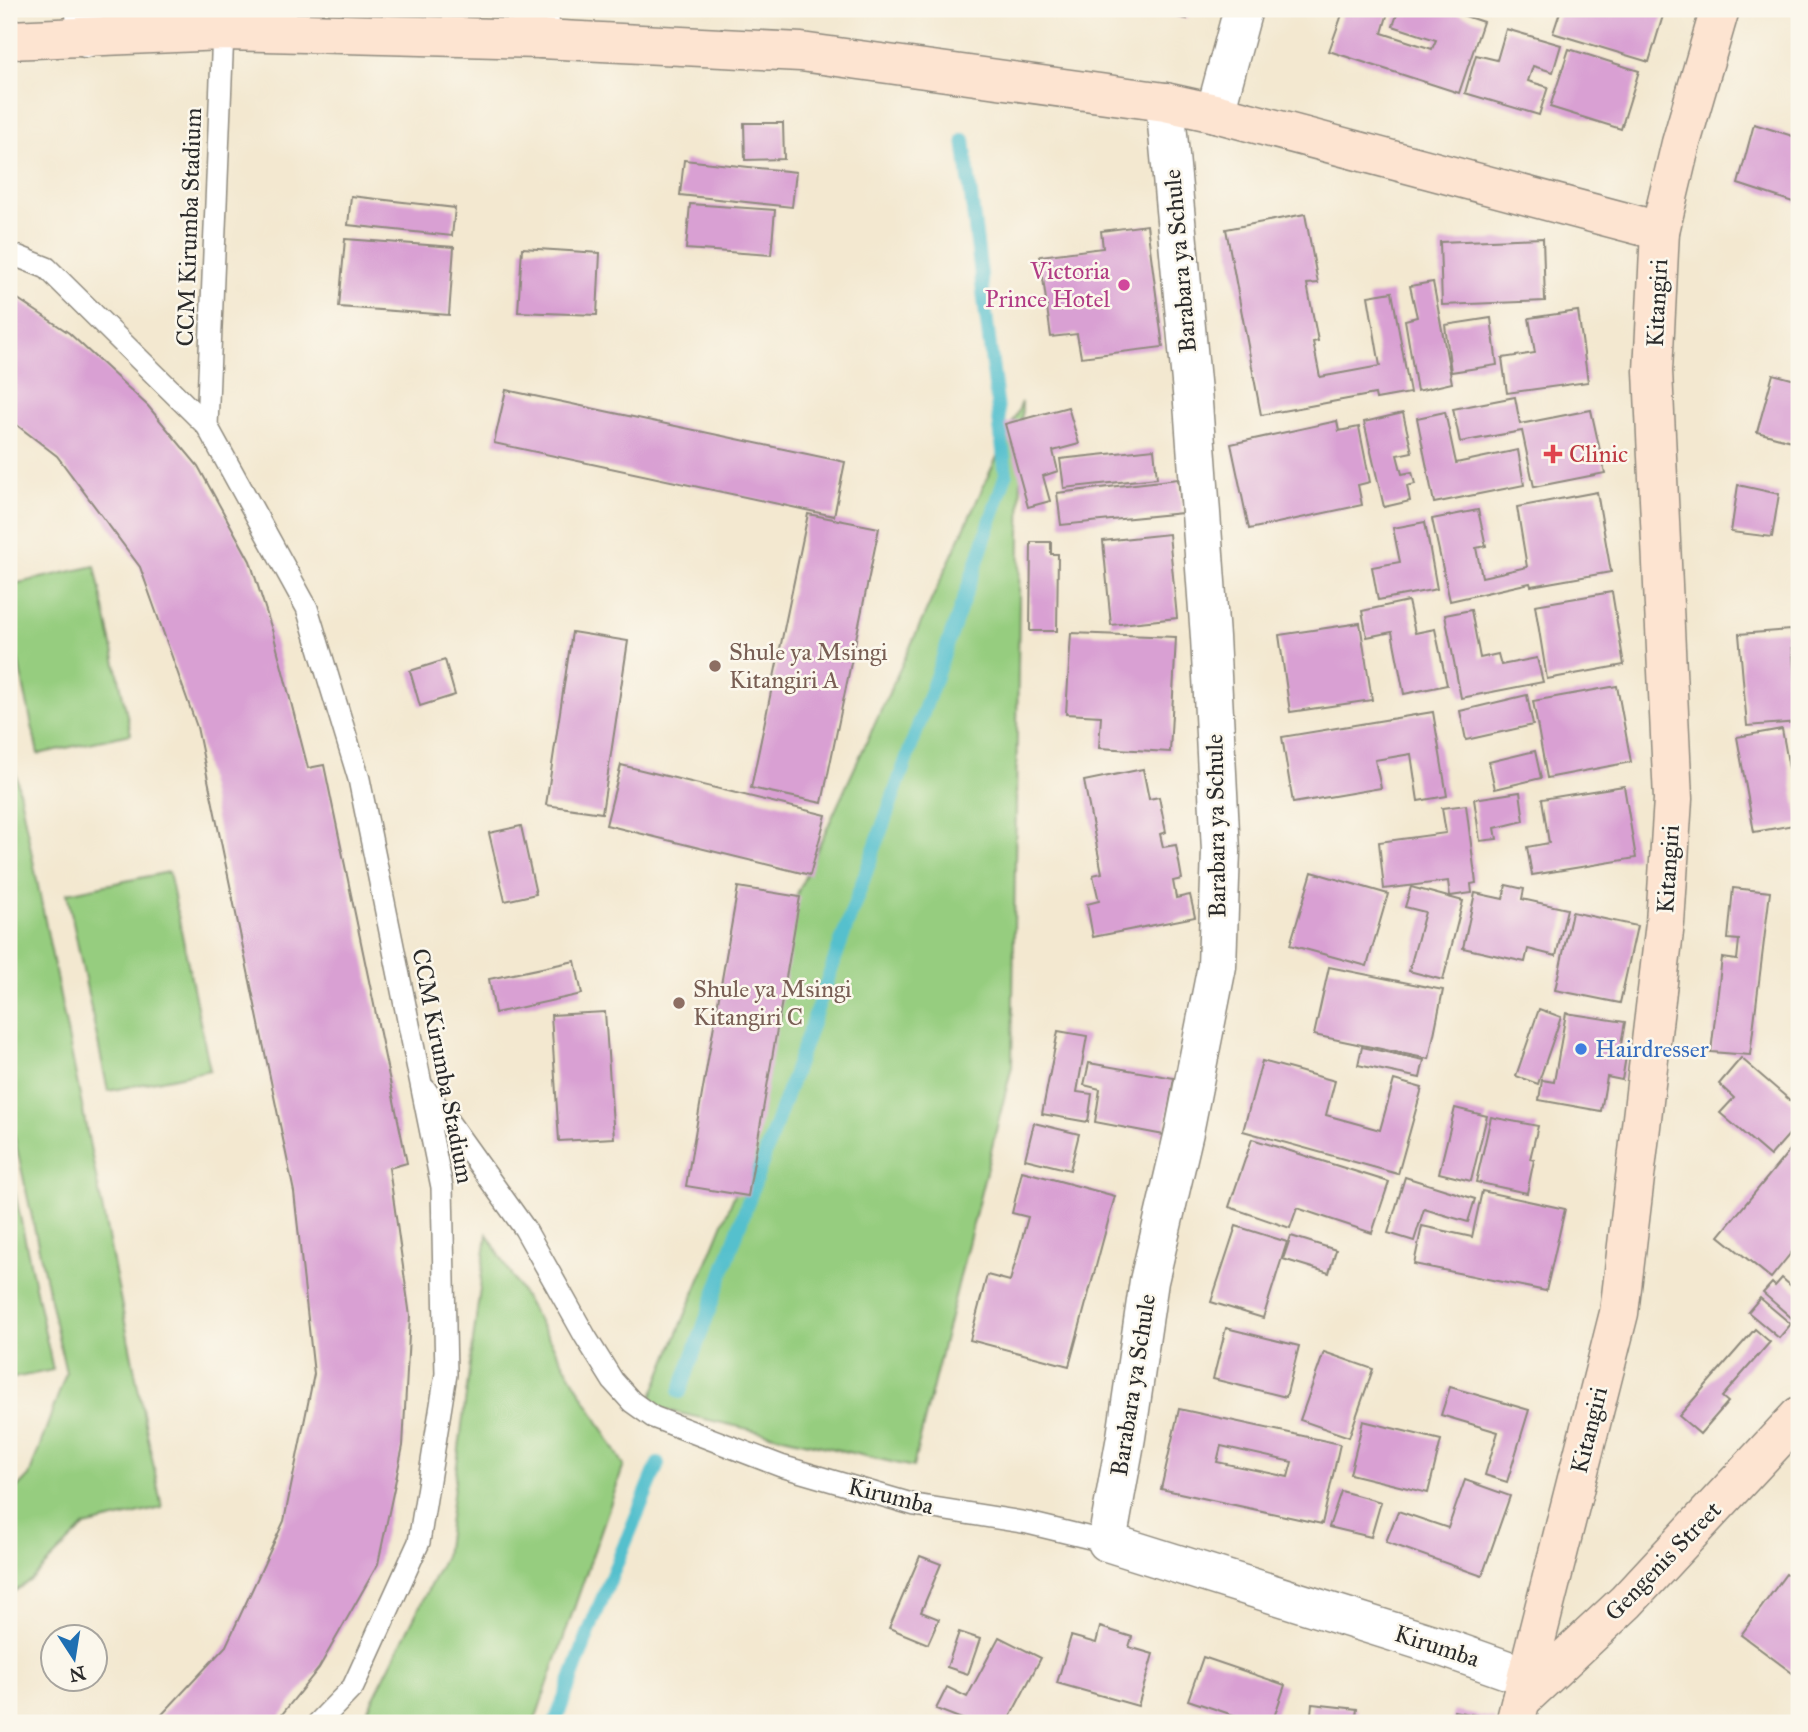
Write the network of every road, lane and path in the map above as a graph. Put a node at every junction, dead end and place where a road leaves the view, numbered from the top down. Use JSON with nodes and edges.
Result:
{"nodes":[{"id":1,"x":1243,"y":9,"type":"edge"},
{"id":2,"x":1720,"y":9,"type":"edge"},
{"id":3,"x":85,"y":23,"type":"edge"},
{"id":4,"x":540,"y":24,"type":"edge"},
{"id":5,"x":223,"y":31,"type":"junction"},
{"id":6,"x":9,"y":40,"type":"edge"},
{"id":7,"x":1165,"y":102,"type":"junction"},
{"id":8,"x":1215,"y":113,"type":"junction"},
{"id":9,"x":1660,"y":231,"type":"junction"},
{"id":10,"x":9,"y":253,"type":"edge"},
{"id":11,"x":207,"y":426,"type":"junction"},
{"id":12,"x":420,"y":1081,"type":"junction"},
{"id":13,"x":1799,"y":1416,"type":"edge"},
{"id":14,"x":1107,"y":1542,"type":"junction"},
{"id":15,"x":1521,"y":1700,"type":"edge"},
{"id":16,"x":318,"y":1723,"type":"edge"}],
"edges":[{"from":1,"to":8,"type":"street"},
{"from":2,"to":9,"type":"main road","name":"Kitangiri"},
{"from":3,"to":5,"type":"main road"},
{"from":3,"to":6,"type":"main road"},
{"from":4,"to":5,"type":"main road"},
{"from":4,"to":7,"type":"main road"},
{"from":5,"to":11,"type":"lane","name":"CCM Kirumba Stadium"},
{"from":7,"to":8,"type":"main road"},
{"from":7,"to":14,"type":"street","name":"Barabara ya Schule"},
{"from":8,"to":9,"type":"main road"},
{"from":9,"to":15,"type":"main road","name":"Kitangiri"},
{"from":10,"to":11,"type":"lane","name":"CCM Kirumba Stadium"},
{"from":11,"to":12,"type":"lane","name":"CCM Kirumba Stadium"},
{"from":12,"to":14,"type":"lane","name":"Kirumba"},
{"from":12,"to":16,"type":"lane","name":"CCM Kirumba Stadium"},
{"from":13,"to":15,"type":"main road","name":"Gengenis Street"},
{"from":14,"to":15,"type":"street","name":"Kirumba"}]}
